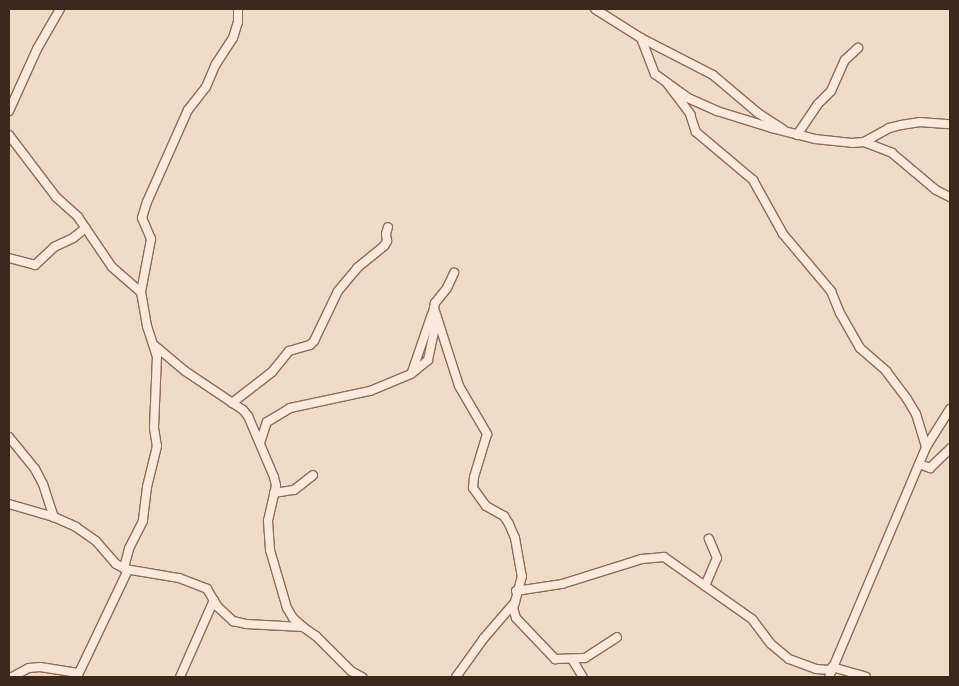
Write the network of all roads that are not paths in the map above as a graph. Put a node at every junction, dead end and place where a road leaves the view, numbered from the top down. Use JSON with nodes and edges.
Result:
{"nodes":[{"id":1,"x":60,"y":9,"type":"edge"},
{"id":2,"x":238,"y":9,"type":"edge"},
{"id":3,"x":595,"y":9,"type":"edge"},
{"id":4,"x":604,"y":11,"type":"edge"},
{"id":5,"x":641,"y":38,"type":"junction"},
{"id":6,"x":858,"y":48,"type":"dead end"},
{"id":7,"x":667,"y":83,"type":"junction"},
{"id":8,"x":9,"y":111,"type":"edge"},
{"id":9,"x":950,"y":124,"type":"edge"},
{"id":10,"x":793,"y":134,"type":"junction"},
{"id":11,"x":9,"y":136,"type":"edge"},
{"id":12,"x":864,"y":142,"type":"junction"},
{"id":13,"x":950,"y":197,"type":"edge"},
{"id":14,"x":388,"y":227,"type":"dead end"},
{"id":15,"x":86,"y":228,"type":"junction"},
{"id":16,"x":9,"y":258,"type":"edge"},
{"id":17,"x":454,"y":273,"type":"dead end"},
{"id":18,"x":141,"y":292,"type":"junction"},
{"id":19,"x":433,"y":311,"type":"junction"},
{"id":20,"x":154,"y":345,"type":"junction"},
{"id":21,"x":232,"y":403,"type":"junction"},
{"id":22,"x":950,"y":409,"type":"edge"},
{"id":23,"x":9,"y":437,"type":"edge"},
{"id":24,"x":260,"y":443,"type":"junction"},
{"id":25,"x":926,"y":447,"type":"junction"},
{"id":26,"x":950,"y":449,"type":"edge"},
{"id":27,"x":919,"y":464,"type":"junction"},
{"id":28,"x":313,"y":475,"type":"dead end"},
{"id":29,"x":274,"y":493,"type":"junction"},
{"id":30,"x":9,"y":504,"type":"edge"},
{"id":31,"x":54,"y":517,"type":"junction"},
{"id":32,"x":709,"y":539,"type":"dead end"},
{"id":33,"x":126,"y":569,"type":"junction"},
{"id":34,"x":705,"y":586,"type":"junction"},
{"id":35,"x":516,"y":591,"type":"junction"},
{"id":36,"x":214,"y":600,"type":"junction"},
{"id":37,"x":514,"y":602,"type":"junction"},
{"id":38,"x":303,"y":627,"type":"junction"},
{"id":39,"x":617,"y":637,"type":"dead end"},
{"id":40,"x":572,"y":659,"type":"junction"},
{"id":41,"x":831,"y":672,"type":"edge"},
{"id":42,"x":77,"y":675,"type":"edge"},
{"id":43,"x":12,"y":677,"type":"edge"},
{"id":44,"x":180,"y":677,"type":"edge"},
{"id":45,"x":362,"y":677,"type":"edge"},
{"id":46,"x":456,"y":677,"type":"edge"},
{"id":47,"x":583,"y":677,"type":"edge"},
{"id":48,"x":866,"y":677,"type":"edge"}],
"edges":[{"from":1,"to":8,"type":"street"},
{"from":2,"to":18,"type":"street"},
{"from":3,"to":4,"type":"street"},
{"from":4,"to":5,"type":"street"},
{"from":5,"to":7,"type":"street"},
{"from":5,"to":10,"type":"street"},
{"from":6,"to":10,"type":"street"},
{"from":7,"to":10,"type":"street"},
{"from":7,"to":25,"type":"street"},
{"from":9,"to":12,"type":"street"},
{"from":10,"to":12,"type":"street"},
{"from":11,"to":15,"type":"street"},
{"from":12,"to":13,"type":"street"},
{"from":14,"to":21,"type":"street"},
{"from":15,"to":16,"type":"street"},
{"from":15,"to":18,"type":"street"},
{"from":17,"to":19,"type":"street"},
{"from":18,"to":20,"type":"street"},
{"from":19,"to":24,"type":"street"},
{"from":19,"to":35,"type":"street"},
{"from":20,"to":21,"type":"street"},
{"from":20,"to":33,"type":"street"},
{"from":21,"to":24,"type":"street"},
{"from":22,"to":25,"type":"street"},
{"from":23,"to":31,"type":"street"},
{"from":24,"to":29,"type":"street"},
{"from":25,"to":27,"type":"street"},
{"from":26,"to":27,"type":"street"},
{"from":27,"to":41,"type":"street"},
{"from":28,"to":29,"type":"street"},
{"from":29,"to":38,"type":"street"},
{"from":30,"to":31,"type":"street"},
{"from":31,"to":33,"type":"street"},
{"from":32,"to":34,"type":"street"},
{"from":33,"to":36,"type":"street"},
{"from":33,"to":42,"type":"street"},
{"from":34,"to":35,"type":"street"},
{"from":34,"to":41,"type":"street"},
{"from":35,"to":37,"type":"street"},
{"from":36,"to":38,"type":"street"},
{"from":36,"to":44,"type":"street"},
{"from":37,"to":40,"type":"street"},
{"from":37,"to":46,"type":"street"},
{"from":38,"to":45,"type":"street"},
{"from":39,"to":40,"type":"street"},
{"from":40,"to":47,"type":"street"},
{"from":41,"to":48,"type":"street"},
{"from":42,"to":43,"type":"street"}]}
